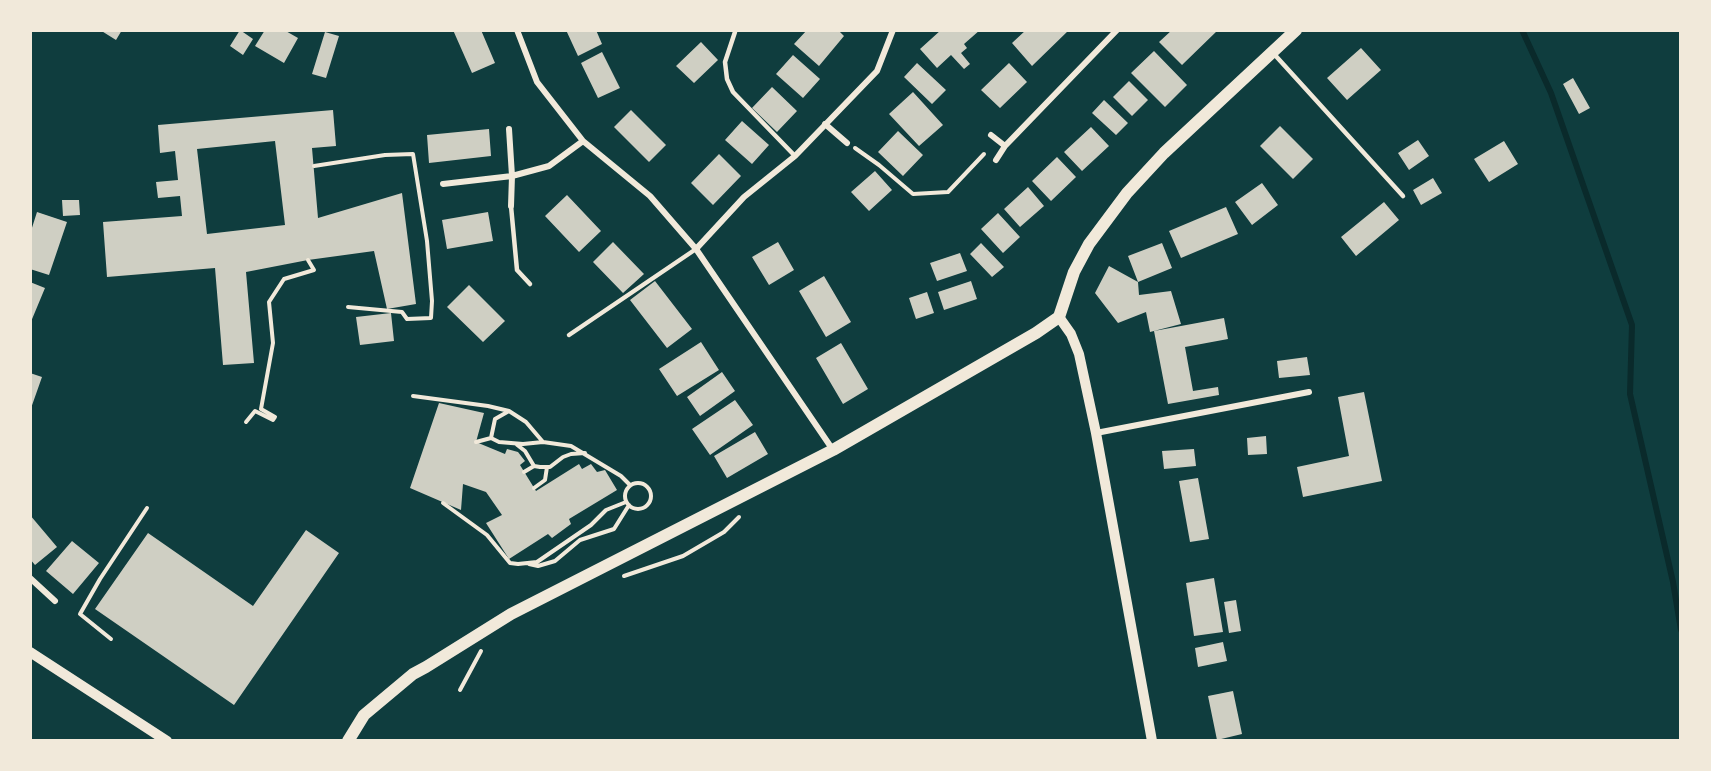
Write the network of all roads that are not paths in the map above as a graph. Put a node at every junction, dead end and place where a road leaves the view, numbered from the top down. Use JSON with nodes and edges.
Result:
{"nodes":[{"id":1,"x":517,"y":30,"type":"edge"},
{"id":2,"x":893,"y":30,"type":"edge"},
{"id":3,"x":1117,"y":30,"type":"edge"},
{"id":4,"x":1296,"y":30,"type":"edge"},
{"id":5,"x":735,"y":32,"type":"dead end"},
{"id":6,"x":1272,"y":52,"type":"junction"},
{"id":7,"x":825,"y":124,"type":"junction"},
{"id":8,"x":508,"y":129,"type":"dead end"},
{"id":9,"x":991,"y":135,"type":"dead end"},
{"id":10,"x":583,"y":141,"type":"junction"},
{"id":11,"x":847,"y":142,"type":"road end"},
{"id":12,"x":1005,"y":146,"type":"junction"},
{"id":13,"x":795,"y":156,"type":"junction"},
{"id":14,"x":996,"y":160,"type":"dead end"},
{"id":15,"x":512,"y":176,"type":"junction"},
{"id":16,"x":443,"y":184,"type":"dead end"},
{"id":17,"x":1403,"y":196,"type":"dead end"},
{"id":18,"x":511,"y":206,"type":"joint"},
{"id":19,"x":696,"y":249,"type":"junction"},
{"id":20,"x":530,"y":284,"type":"dead end"},
{"id":21,"x":1059,"y":317,"type":"junction"},
{"id":22,"x":569,"y":335,"type":"dead end"},
{"id":23,"x":1309,"y":392,"type":"dead end"},
{"id":24,"x":1096,"y":433,"type":"junction"},
{"id":25,"x":833,"y":450,"type":"junction"},
{"id":26,"x":30,"y":578,"type":"edge"},
{"id":27,"x":55,"y":601,"type":"dead end"},
{"id":28,"x":30,"y":652,"type":"edge"},
{"id":29,"x":167,"y":741,"type":"edge"},
{"id":30,"x":348,"y":741,"type":"edge"},
{"id":31,"x":1152,"y":741,"type":"edge"}],
"edges":[{"from":1,"to":10,"type":"street"},
{"from":2,"to":7,"type":"street"},
{"from":3,"to":12,"type":"street"},
{"from":4,"to":6,"type":"main road"},
{"from":5,"to":13,"type":"lane"},
{"from":6,"to":17,"type":"lane"},
{"from":6,"to":21,"type":"main road"},
{"from":7,"to":11,"type":"street"},
{"from":7,"to":13,"type":"street"},
{"from":8,"to":15,"type":"street"},
{"from":9,"to":12,"type":"street"},
{"from":10,"to":15,"type":"street"},
{"from":10,"to":19,"type":"street"},
{"from":12,"to":14,"type":"street"},
{"from":13,"to":19,"type":"street"},
{"from":15,"to":16,"type":"street"},
{"from":15,"to":18,"type":"street"},
{"from":18,"to":20,"type":"lane"},
{"from":19,"to":22,"type":"lane"},
{"from":19,"to":25,"type":"street"},
{"from":21,"to":24,"type":"street"},
{"from":21,"to":25,"type":"main road"},
{"from":23,"to":24,"type":"street"},
{"from":24,"to":31,"type":"street"},
{"from":25,"to":30,"type":"main road"},
{"from":26,"to":27,"type":"street"},
{"from":28,"to":29,"type":"street"}]}
